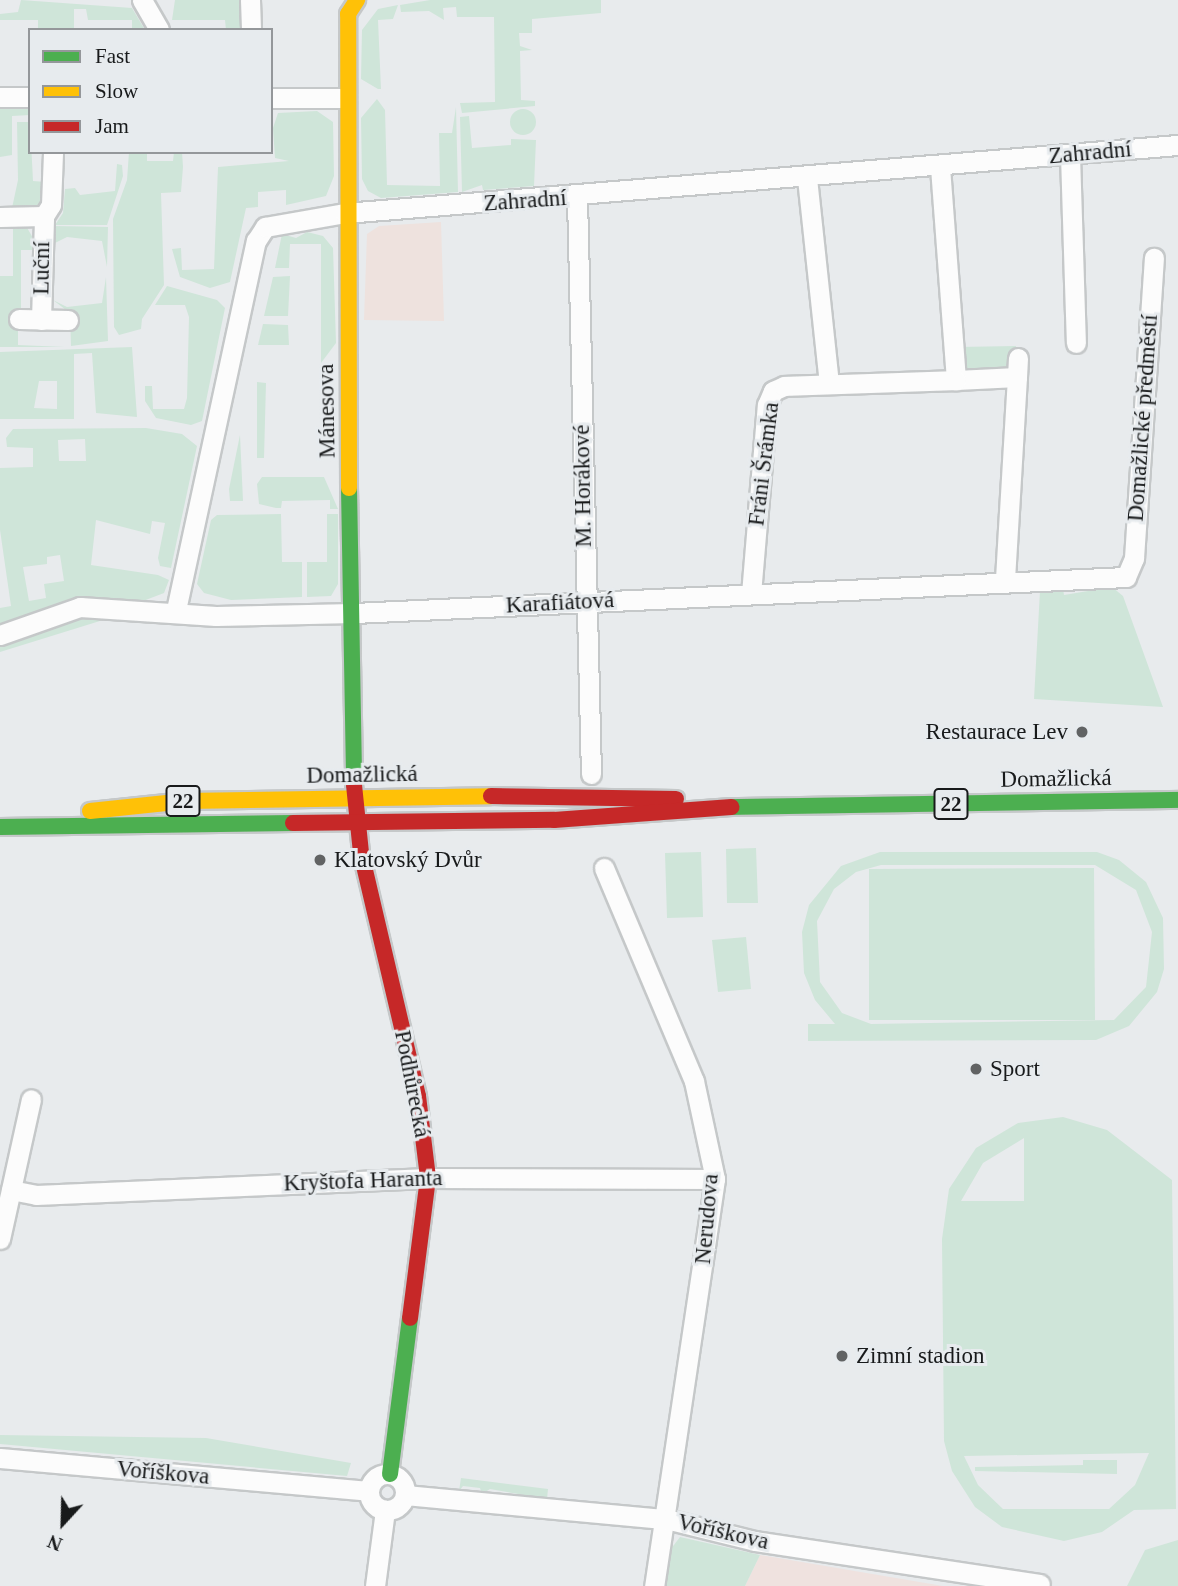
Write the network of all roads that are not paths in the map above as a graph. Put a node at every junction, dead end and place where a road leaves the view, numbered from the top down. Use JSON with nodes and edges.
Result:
{"nodes":[{"id":1,"x":142,"y":0,"type":"edge"},
{"id":2,"x":250,"y":0,"type":"edge"},
{"id":3,"x":354,"y":1,"type":"edge"},
{"id":4,"x":158,"y":28,"type":"edge"},
{"id":5,"x":251,"y":28,"type":"edge"},
{"id":6,"x":0,"y":97,"type":"edge"},
{"id":7,"x":28,"y":97,"type":"edge"},
{"id":8,"x":273,"y":98,"type":"edge"},
{"id":9,"x":346,"y":98,"type":"junction"},
{"id":10,"x":1178,"y":145,"type":"edge"},
{"id":11,"x":53,"y":154,"type":"edge"},
{"id":12,"x":1070,"y":155,"type":"junction"},
{"id":13,"x":940,"y":167,"type":"junction"},
{"id":14,"x":807,"y":178,"type":"junction"},
{"id":15,"x":577,"y":198,"type":"junction"},
{"id":16,"x":345,"y":213,"type":"junction"},
{"id":17,"x":44,"y":216,"type":"junction"},
{"id":18,"x":0,"y":217,"type":"edge"},
{"id":19,"x":1154,"y":258,"type":"dead end"},
{"id":20,"x":19,"y":319,"type":"dead end"},
{"id":21,"x":41,"y":320,"type":"junction"},
{"id":22,"x":68,"y":320,"type":"dead end"},
{"id":23,"x":1076,"y":343,"type":"dead end"},
{"id":24,"x":956,"y":380,"type":"junction"},
{"id":25,"x":829,"y":384,"type":"junction"},
{"id":26,"x":1126,"y":577,"type":"joint"},
{"id":27,"x":1005,"y":582,"type":"junction"},
{"id":28,"x":751,"y":594,"type":"junction"},
{"id":29,"x":585,"y":602,"type":"junction"},
{"id":30,"x":176,"y":610,"type":"junction"},
{"id":31,"x":354,"y":613,"type":"junction"},
{"id":32,"x":0,"y":635,"type":"edge"},
{"id":33,"x":591,"y":774,"type":"dead end"},
{"id":34,"x":356,"y":798,"type":"junction"},
{"id":35,"x":1178,"y":800,"type":"edge"},
{"id":36,"x":725,"y":807,"type":"junction"},
{"id":37,"x":0,"y":813,"type":"edge"},
{"id":38,"x":359,"y":823,"type":"junction"},
{"id":39,"x":0,"y":827,"type":"edge"},
{"id":40,"x":604,"y":869,"type":"dead end"},
{"id":41,"x":31,"y":1099,"type":"dead end"},
{"id":42,"x":428,"y":1178,"type":"junction"},
{"id":43,"x":715,"y":1179,"type":"junction"},
{"id":44,"x":11,"y":1190,"type":"junction"},
{"id":45,"x":0,"y":1239,"type":"edge"},
{"id":46,"x":0,"y":1458,"type":"edge"},
{"id":47,"x":390,"y":1474,"type":"junction"},
{"id":48,"x":369,"y":1491,"type":"junction"},
{"id":49,"x":405,"y":1495,"type":"junction"},
{"id":50,"x":385,"y":1510,"type":"junction"},
{"id":51,"x":666,"y":1519,"type":"junction"},
{"id":52,"x":1040,"y":1584,"type":"edge"},
{"id":53,"x":375,"y":1586,"type":"edge"},
{"id":54,"x":654,"y":1586,"type":"edge"}],
"edges":[{"from":1,"to":4,"type":"street"},
{"from":2,"to":5,"type":"street"},
{"from":3,"to":9,"type":"main road","name":"Mánesova"},
{"from":6,"to":7,"type":"street"},
{"from":8,"to":9,"type":"street"},
{"from":9,"to":16,"type":"main road","name":"Mánesova"},
{"from":10,"to":12,"type":"street","name":"Zahradní"},
{"from":11,"to":17,"type":"street","name":"Luční"},
{"from":12,"to":13,"type":"street","name":"Zahradní"},
{"from":12,"to":23,"type":"street"},
{"from":13,"to":14,"type":"street","name":"Zahradní"},
{"from":13,"to":24,"type":"street"},
{"from":14,"to":15,"type":"street","name":"Zahradní"},
{"from":14,"to":25,"type":"street"},
{"from":15,"to":16,"type":"street","name":"Zahradní"},
{"from":15,"to":29,"type":"street","name":"M. Horákové"},
{"from":16,"to":30,"type":"street","name":"Zahradní"},
{"from":16,"to":31,"type":"main road","name":"Mánesova"},
{"from":17,"to":18,"type":"street","name":"Luční"},
{"from":17,"to":21,"type":"street","name":"Luční"},
{"from":19,"to":26,"type":"street","name":"Domažlické předměstí"},
{"from":20,"to":21,"type":"street"},
{"from":21,"to":22,"type":"street"},
{"from":24,"to":25,"type":"street"},
{"from":24,"to":27,"type":"street"},
{"from":25,"to":28,"type":"street","name":"Fráni Šrámka"},
{"from":26,"to":27,"type":"street","name":"Karafiátová"},
{"from":27,"to":28,"type":"street","name":"Karafiátová"},
{"from":28,"to":29,"type":"street","name":"Karafiátová"},
{"from":29,"to":31,"type":"street","name":"Karafiátová"},
{"from":29,"to":33,"type":"street","name":"M. Horákové"},
{"from":30,"to":31,"type":"street","name":"Karafiátová"},
{"from":30,"to":32,"type":"street","name":"Karafiátová"},
{"from":31,"to":34,"type":"main road","name":"Mánesova"},
{"from":34,"to":36,"type":"main road","name":"Domažlická","number":"22"},
{"from":34,"to":37,"type":"main road","name":"Domažlická","number":"22"},
{"from":34,"to":38,"type":"main road","name":"Mánesova"},
{"from":35,"to":36,"type":"main road","name":"Domažlická","number":"22"},
{"from":36,"to":38,"type":"main road","name":"Domažlická","number":"22"},
{"from":38,"to":39,"type":"main road","name":"Domažlická","number":"22"},
{"from":38,"to":42,"type":"main road","name":"Podhůrecká"},
{"from":40,"to":43,"type":"street","name":"Nerudova"},
{"from":41,"to":44,"type":"street"},
{"from":42,"to":43,"type":"street","name":"Kryštofa Haranta"},
{"from":42,"to":44,"type":"street","name":"Kryštofa Haranta"},
{"from":42,"to":47,"type":"main road","name":"Podhůrecká"},
{"from":43,"to":51,"type":"street","name":"Nerudova"},
{"from":44,"to":45,"type":"street"},
{"from":46,"to":48,"type":"street","name":"Voříškova"},
{"from":47,"to":48,"type":"street"},
{"from":47,"to":49,"type":"street"},
{"from":48,"to":50,"type":"street"},
{"from":49,"to":50,"type":"street"},
{"from":49,"to":51,"type":"street","name":"Voříškova"},
{"from":50,"to":53,"type":"street"},
{"from":51,"to":52,"type":"street","name":"Voříškova"},
{"from":51,"to":54,"type":"street","name":"Nerudova"}]}
